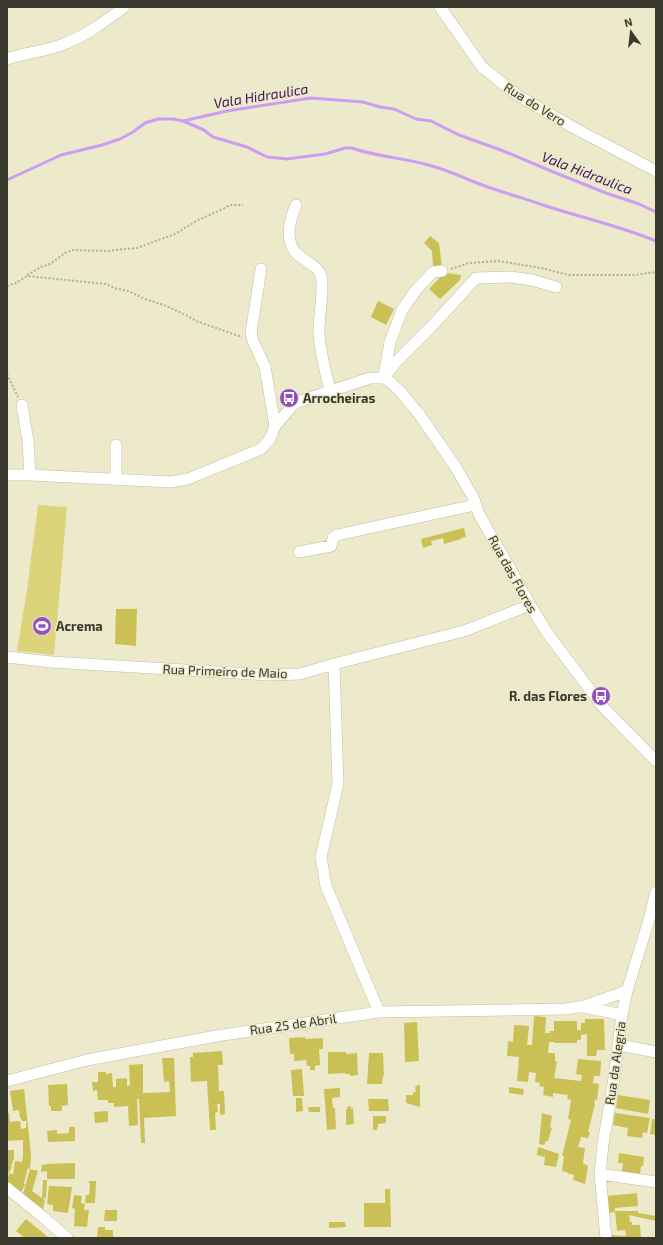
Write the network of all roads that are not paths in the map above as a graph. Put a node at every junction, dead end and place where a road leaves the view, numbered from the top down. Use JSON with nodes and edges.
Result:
{"nodes":[{"id":1,"x":123,"y":7,"type":"edge"},
{"id":2,"x":440,"y":7,"type":"edge"},
{"id":3,"x":7,"y":58,"type":"edge"},
{"id":4,"x":656,"y":171,"type":"edge"},
{"id":5,"x":296,"y":205,"type":"dead end"},
{"id":6,"x":261,"y":269,"type":"dead end"},
{"id":7,"x":442,"y":271,"type":"road end"},
{"id":8,"x":556,"y":287,"type":"dead end"},
{"id":9,"x":384,"y":378,"type":"junction"},
{"id":10,"x":330,"y":391,"type":"junction"},
{"id":11,"x":22,"y":405,"type":"road end"},
{"id":12,"x":275,"y":426,"type":"junction"},
{"id":13,"x":116,"y":445,"type":"dead end"},
{"id":14,"x":7,"y":475,"type":"edge"},
{"id":15,"x":30,"y":475,"type":"junction"},
{"id":16,"x":116,"y":480,"type":"junction"},
{"id":17,"x":475,"y":504,"type":"junction"},
{"id":18,"x":299,"y":552,"type":"dead end"},
{"id":19,"x":530,"y":606,"type":"junction"},
{"id":20,"x":7,"y":657,"type":"edge"},
{"id":21,"x":334,"y":664,"type":"junction"},
{"id":22,"x":656,"y":761,"type":"edge"},
{"id":23,"x":656,"y":892,"type":"edge"},
{"id":24,"x":627,"y":991,"type":"junction"},
{"id":25,"x":584,"y":1006,"type":"junction"},
{"id":26,"x":379,"y":1012,"type":"junction"},
{"id":27,"x":622,"y":1015,"type":"junction"},
{"id":28,"x":619,"y":1045,"type":"junction"},
{"id":29,"x":656,"y":1052,"type":"edge"},
{"id":30,"x":7,"y":1081,"type":"edge"},
{"id":31,"x":600,"y":1174,"type":"junction"},
{"id":32,"x":656,"y":1182,"type":"edge"},
{"id":33,"x":7,"y":1188,"type":"edge"},
{"id":34,"x":68,"y":1238,"type":"edge"},
{"id":35,"x":606,"y":1238,"type":"edge"}],
"edges":[{"from":1,"to":3,"type":"street"},
{"from":2,"to":4,"type":"street","name":"Rua do Vero"},
{"from":5,"to":10,"type":"street"},
{"from":6,"to":12,"type":"street"},
{"from":7,"to":9,"type":"street"},
{"from":8,"to":9,"type":"street"},
{"from":9,"to":10,"type":"street"},
{"from":9,"to":17,"type":"street","name":"Rua das Flores"},
{"from":10,"to":12,"type":"street"},
{"from":11,"to":15,"type":"street"},
{"from":12,"to":16,"type":"street"},
{"from":13,"to":16,"type":"street"},
{"from":14,"to":15,"type":"street"},
{"from":15,"to":16,"type":"street"},
{"from":17,"to":18,"type":"street"},
{"from":17,"to":19,"type":"street","name":"Rua das Flores"},
{"from":19,"to":21,"type":"street","name":"Rua Primeiro de Maio"},
{"from":19,"to":22,"type":"street","name":"Rua das Flores"},
{"from":20,"to":21,"type":"street","name":"Rua Primeiro de Maio"},
{"from":21,"to":26,"type":"street"},
{"from":23,"to":24,"type":"street","name":"Rua da Alegria"},
{"from":24,"to":25,"type":"street","name":"Rua 25 de Abril"},
{"from":24,"to":27,"type":"street","name":"Rua da Alegria"},
{"from":25,"to":26,"type":"street","name":"Rua 25 de Abril"},
{"from":25,"to":27,"type":"street","name":"Rua 25 de Abril"},
{"from":26,"to":30,"type":"street","name":"Rua 25 de Abril"},
{"from":27,"to":28,"type":"street","name":"Rua da Alegria"},
{"from":28,"to":29,"type":"street"},
{"from":28,"to":31,"type":"street","name":"Rua da Alegria"},
{"from":31,"to":32,"type":"street"},
{"from":31,"to":35,"type":"street","name":"Rua da Alegria"},
{"from":33,"to":34,"type":"street"}]}
